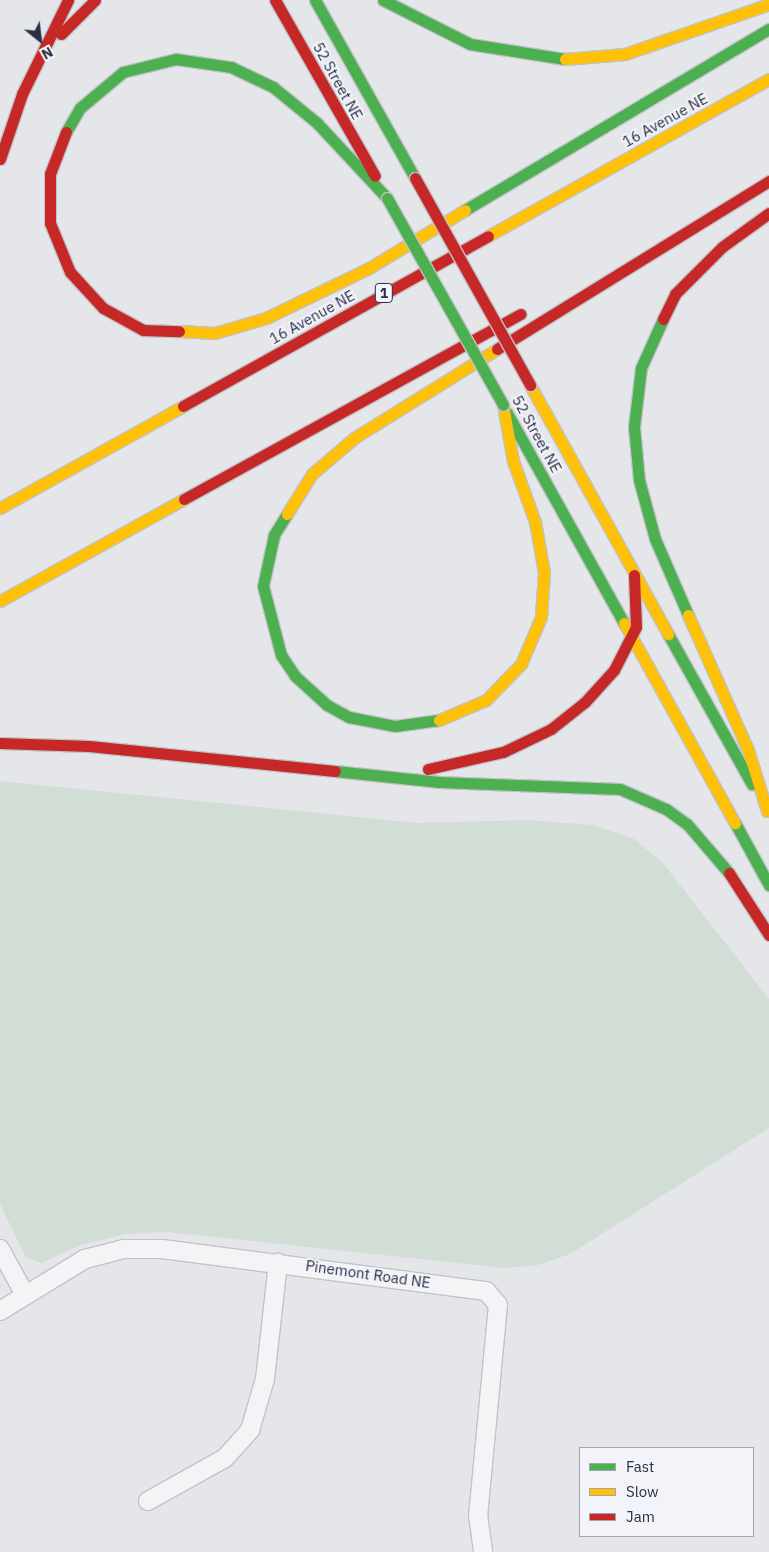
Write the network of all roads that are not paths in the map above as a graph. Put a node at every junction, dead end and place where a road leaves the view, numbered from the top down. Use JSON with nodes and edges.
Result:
{"nodes":[{"id":1,"x":68,"y":0,"type":"edge"},
{"id":2,"x":95,"y":0,"type":"edge"},
{"id":3,"x":275,"y":0,"type":"edge"},
{"id":4,"x":315,"y":0,"type":"edge"},
{"id":5,"x":383,"y":0,"type":"edge"},
{"id":6,"x":769,"y":4,"type":"edge"},
{"id":7,"x":769,"y":29,"type":"edge"},
{"id":8,"x":34,"y":68,"type":"junction"},
{"id":9,"x":769,"y":79,"type":"edge"},
{"id":10,"x":0,"y":159,"type":"edge"},
{"id":11,"x":769,"y":177,"type":"edge"},
{"id":12,"x":769,"y":181,"type":"edge"},
{"id":13,"x":387,"y":198,"type":"junction"},
{"id":14,"x":769,"y":213,"type":"edge"},
{"id":15,"x":586,"y":278,"type":"dead end"},
{"id":16,"x":533,"y":307,"type":"dead end"},
{"id":17,"x":503,"y":404,"type":"junction"},
{"id":18,"x":0,"y":508,"type":"edge"},
{"id":19,"x":634,"y":575,"type":"junction"},
{"id":20,"x":0,"y":601,"type":"edge"},
{"id":21,"x":629,"y":633,"type":"junction"},
{"id":22,"x":0,"y":743,"type":"edge"},
{"id":23,"x":377,"y":775,"type":"junction"},
{"id":24,"x":768,"y":813,"type":"edge"},
{"id":25,"x":769,"y":885,"type":"edge"},
{"id":26,"x":769,"y":935,"type":"edge"},
{"id":27,"x":0,"y":1249,"type":"edge"},
{"id":28,"x":278,"y":1263,"type":"junction"},
{"id":29,"x":24,"y":1293,"type":"junction"},
{"id":30,"x":0,"y":1311,"type":"edge"},
{"id":31,"x":148,"y":1501,"type":"dead end"},
{"id":32,"x":483,"y":1552,"type":"edge"}],
"edges":[{"from":1,"to":8,"type":"main road"},
{"from":2,"to":8,"type":"main road"},
{"from":3,"to":13,"type":"main road","name":"52 Street NE"},
{"from":4,"to":19,"type":"main road","name":"52 Street NE","bridge":true},
{"from":5,"to":6,"type":"main road"},
{"from":7,"to":13,"type":"main road"},
{"from":8,"to":10,"type":"main road"},
{"from":9,"to":18,"type":"main road","name":"16 Avenue NE","number":"1"},
{"from":11,"to":15,"type":"main road"},
{"from":12,"to":17,"type":"main road"},
{"from":13,"to":17,"type":"main road","name":"52 Street NE","bridge":true},
{"from":14,"to":24,"type":"main road"},
{"from":16,"to":20,"type":"main road"},
{"from":17,"to":21,"type":"main road","name":"52 Street NE"},
{"from":19,"to":21,"type":"main road"},
{"from":19,"to":24,"type":"main road","name":"52 Street NE"},
{"from":21,"to":23,"type":"main road"},
{"from":21,"to":25,"type":"main road","name":"52 Street NE"},
{"from":22,"to":23,"type":"main road"},
{"from":23,"to":26,"type":"main road"},
{"from":27,"to":29,"type":"street"},
{"from":28,"to":29,"type":"street","name":"Pinemont Road NE"},
{"from":28,"to":31,"type":"street"},
{"from":28,"to":32,"type":"street","name":"Pinemont Road NE"},
{"from":29,"to":30,"type":"street","name":"Pinemont Road NE"}]}
